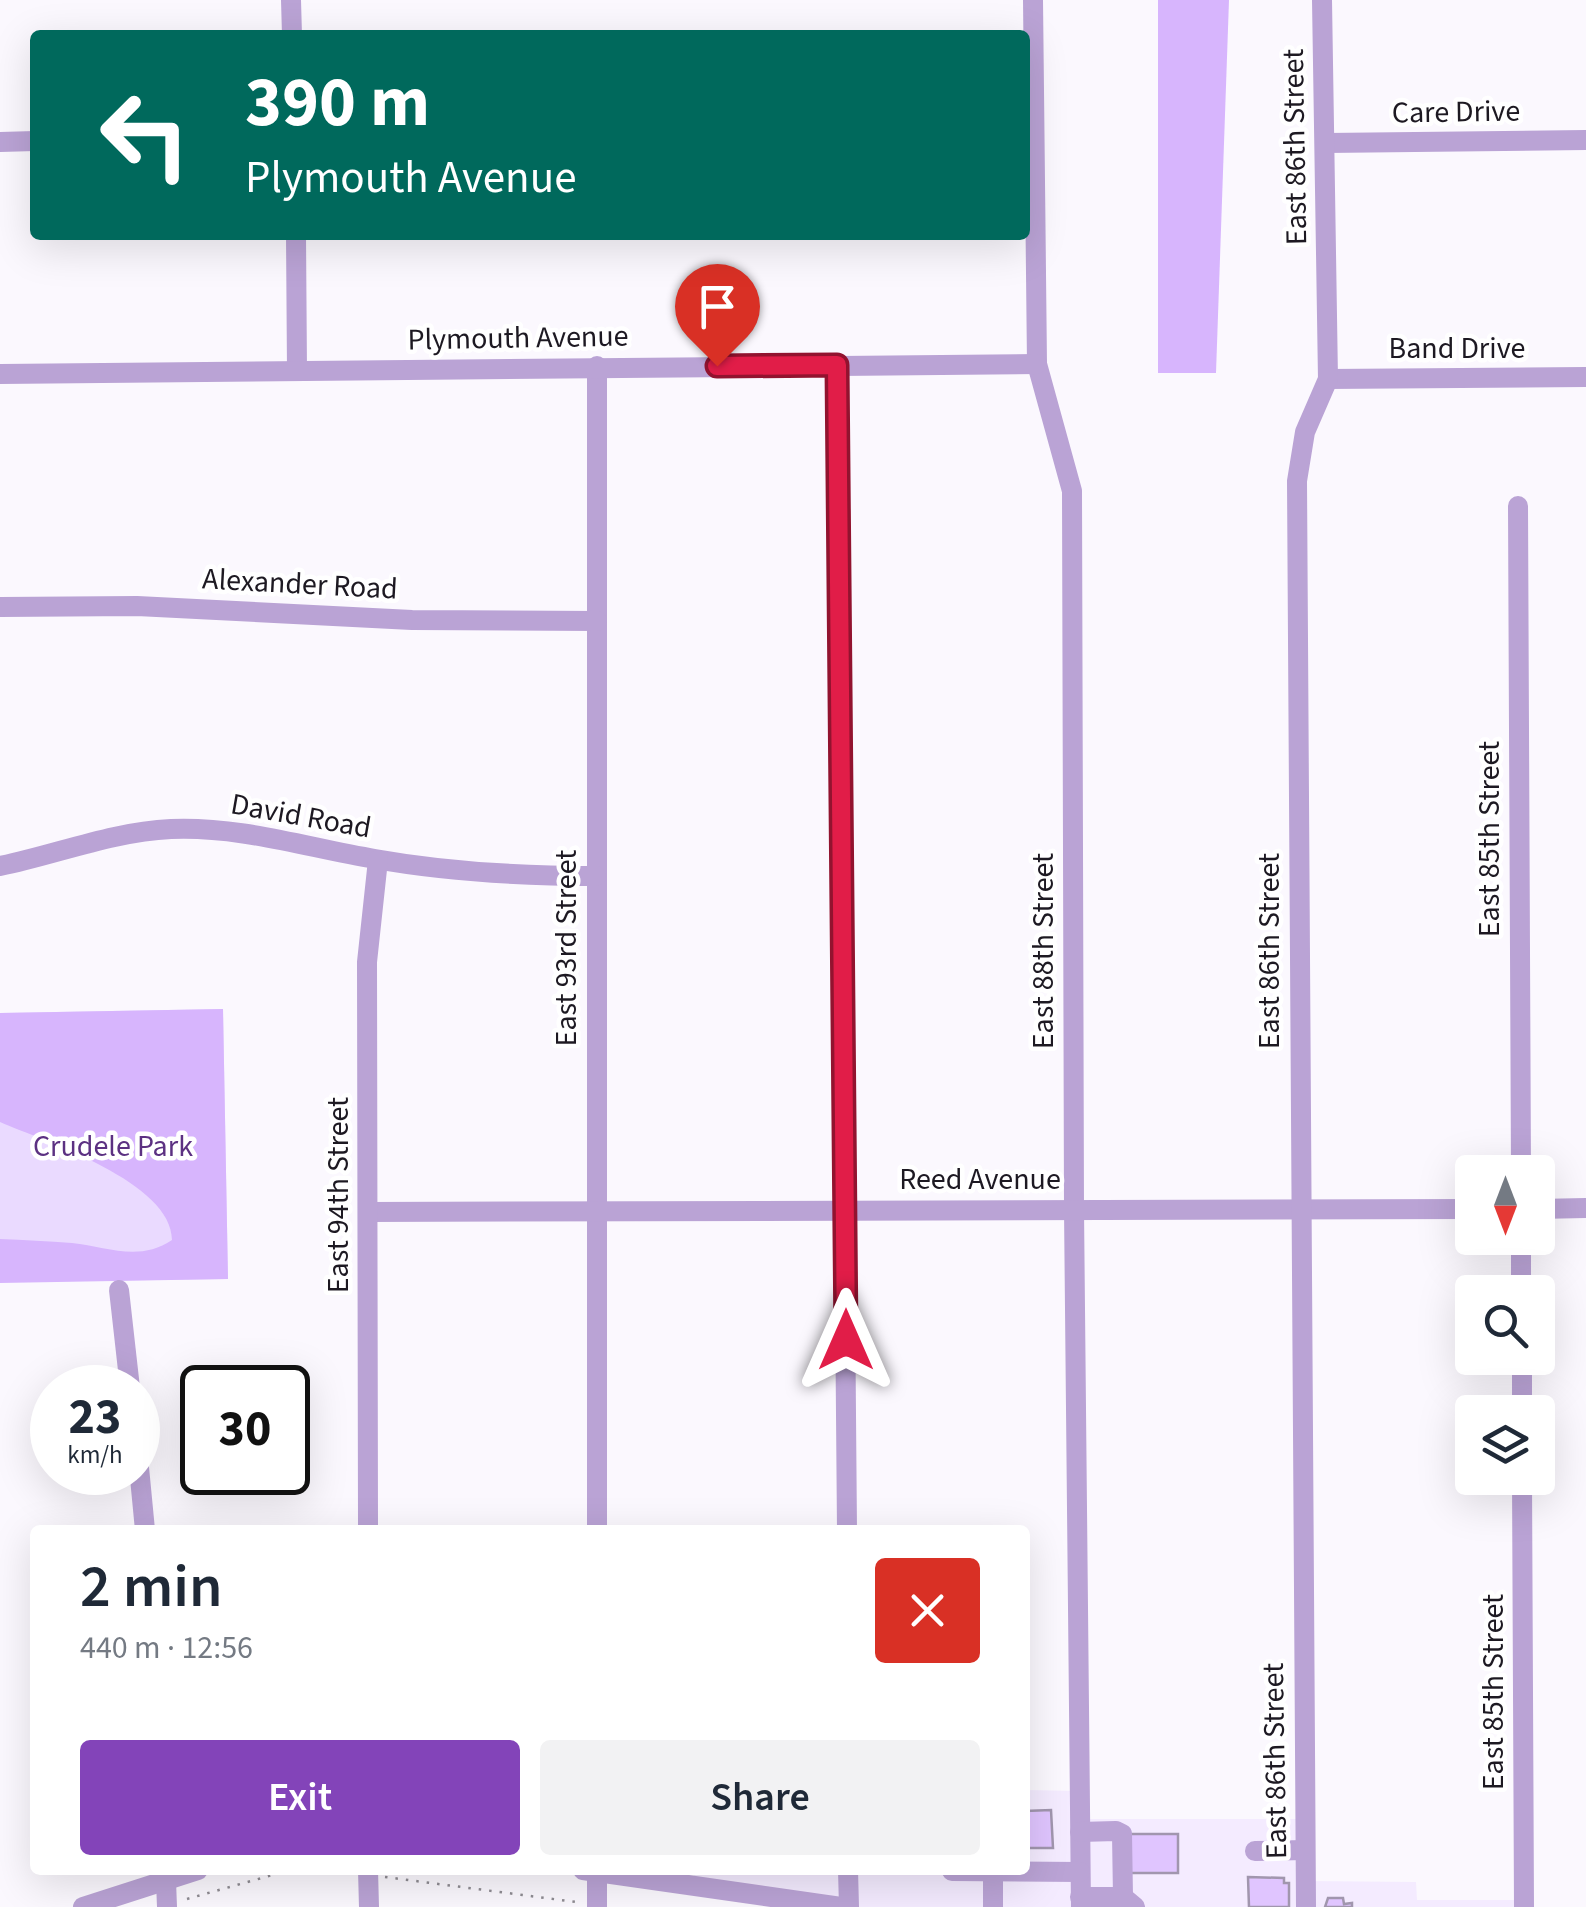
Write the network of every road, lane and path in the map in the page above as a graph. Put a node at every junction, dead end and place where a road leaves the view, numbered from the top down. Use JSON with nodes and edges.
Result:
{"nodes":[{"id":1,"x":291,"y":0,"type":"edge"},
{"id":2,"x":1033,"y":0,"type":"edge"},
{"id":3,"x":1322,"y":0,"type":"edge"},
{"id":4,"x":292,"y":30,"type":"edge"},
{"id":5,"x":1031,"y":130,"type":"edge"},
{"id":6,"x":1586,"y":140,"type":"edge"},
{"id":7,"x":0,"y":142,"type":"edge"},
{"id":8,"x":30,"y":142,"type":"edge"},
{"id":9,"x":1326,"y":144,"type":"junction"},
{"id":10,"x":296,"y":240,"type":"edge"},
{"id":11,"x":1038,"y":364,"type":"junction"},
{"id":12,"x":837,"y":365,"type":"junction"},
{"id":13,"x":598,"y":366,"type":"junction"},
{"id":14,"x":297,"y":371,"type":"junction"},
{"id":15,"x":0,"y":374,"type":"edge"},
{"id":16,"x":1586,"y":378,"type":"edge"},
{"id":17,"x":1328,"y":379,"type":"junction"},
{"id":18,"x":1518,"y":506,"type":"dead end"},
{"id":19,"x":0,"y":607,"type":"edge"},
{"id":20,"x":596,"y":621,"type":"junction"},
{"id":21,"x":378,"y":860,"type":"junction"},
{"id":22,"x":0,"y":866,"type":"edge"},
{"id":23,"x":596,"y":876,"type":"junction"},
{"id":24,"x":1521,"y":1155,"type":"edge"},
{"id":25,"x":1555,"y":1208,"type":"edge"},
{"id":26,"x":1586,"y":1208,"type":"edge"},
{"id":27,"x":845,"y":1209,"type":"junction"},
{"id":28,"x":1074,"y":1209,"type":"junction"},
{"id":29,"x":1300,"y":1209,"type":"junction"},
{"id":30,"x":1455,"y":1209,"type":"edge"},
{"id":31,"x":368,"y":1212,"type":"junction"},
{"id":32,"x":598,"y":1212,"type":"junction"},
{"id":33,"x":120,"y":1290,"type":"dead end"},
{"id":34,"x":128,"y":1365,"type":"edge"},
{"id":35,"x":142,"y":1495,"type":"edge"},
{"id":36,"x":1522,"y":1495,"type":"edge"},
{"id":37,"x":145,"y":1525,"type":"edge"},
{"id":38,"x":368,"y":1525,"type":"edge"},
{"id":39,"x":598,"y":1525,"type":"edge"},
{"id":40,"x":846,"y":1525,"type":"edge"},
{"id":41,"x":1080,"y":1832,"type":"junction"},
{"id":42,"x":1305,"y":1850,"type":"junction"},
{"id":43,"x":1255,"y":1851,"type":"dead end"},
{"id":44,"x":1030,"y":1871,"type":"edge"},
{"id":45,"x":1080,"y":1872,"type":"junction"},
{"id":46,"x":179,"y":1875,"type":"edge"},
{"id":47,"x":182,"y":1875,"type":"edge"},
{"id":48,"x":273,"y":1875,"type":"edge"},
{"id":49,"x":368,"y":1875,"type":"edge"},
{"id":50,"x":592,"y":1875,"type":"edge"},
{"id":51,"x":620,"y":1875,"type":"edge"},
{"id":52,"x":848,"y":1875,"type":"edge"},
{"id":53,"x":993,"y":1875,"type":"edge"},
{"id":54,"x":393,"y":1878,"type":"dead end"},
{"id":55,"x":1080,"y":1902,"type":"edge"},
{"id":56,"x":1129,"y":1902,"type":"edge"},
{"id":57,"x":590,"y":1905,"type":"edge"},
{"id":58,"x":167,"y":1906,"type":"edge"},
{"id":59,"x":83,"y":1907,"type":"edge"},
{"id":60,"x":369,"y":1907,"type":"edge"},
{"id":61,"x":841,"y":1907,"type":"edge"},
{"id":62,"x":848,"y":1907,"type":"edge"},
{"id":63,"x":993,"y":1907,"type":"edge"},
{"id":64,"x":1306,"y":1907,"type":"edge"},
{"id":65,"x":1524,"y":1907,"type":"edge"}],
"edges":[{"from":1,"to":4,"type":"street"},
{"from":2,"to":5,"type":"street","name":"East 88th Street"},
{"from":3,"to":9,"type":"street","name":"East 86th Street"},
{"from":5,"to":11,"type":"street","name":"East 88th Street"},
{"from":6,"to":9,"type":"street","name":"Care Drive"},
{"from":7,"to":8,"type":"street"},
{"from":9,"to":17,"type":"street","name":"East 86th Street"},
{"from":10,"to":14,"type":"street"},
{"from":11,"to":12,"type":"street","name":"Plymouth Avenue"},
{"from":11,"to":28,"type":"street","name":"East 88th Street"},
{"from":12,"to":13,"type":"street","name":"Plymouth Avenue"},
{"from":12,"to":27,"type":"street"},
{"from":13,"to":14,"type":"street","name":"Plymouth Avenue"},
{"from":13,"to":20,"type":"street","name":"East 93rd Street"},
{"from":14,"to":15,"type":"street","name":"Plymouth Avenue"},
{"from":16,"to":17,"type":"street","name":"Band Drive"},
{"from":17,"to":29,"type":"street","name":"East 86th Street"},
{"from":18,"to":24,"type":"street","name":"East 85th Street"},
{"from":19,"to":20,"type":"street","name":"Alexander Road"},
{"from":20,"to":23,"type":"street","name":"East 93rd Street"},
{"from":21,"to":22,"type":"street","name":"David Road"},
{"from":21,"to":23,"type":"street","name":"David Road"},
{"from":21,"to":31,"type":"street","name":"East 94th Street"},
{"from":23,"to":32,"type":"street","name":"East 93rd Street"},
{"from":25,"to":26,"type":"street"},
{"from":27,"to":28,"type":"street","name":"Reed Avenue"},
{"from":27,"to":32,"type":"street","name":"Reed Avenue"},
{"from":27,"to":40,"type":"street"},
{"from":28,"to":29,"type":"street","name":"Reed Avenue"},
{"from":28,"to":41,"type":"street","name":"East 88th Street"},
{"from":29,"to":30,"type":"street","name":"Reed Avenue"},
{"from":29,"to":42,"type":"street","name":"East 86th Street"},
{"from":31,"to":32,"type":"street","name":"Reed Avenue"},
{"from":31,"to":38,"type":"street","name":"East 94th Street"},
{"from":32,"to":39,"type":"street","name":"East 93rd Street"},
{"from":33,"to":34,"type":"street"},
{"from":35,"to":37,"type":"street"},
{"from":36,"to":65,"type":"street","name":"East 85th Street"},
{"from":41,"to":45,"type":"street","name":"East 88th Street"},
{"from":41,"to":56,"type":"street"},
{"from":42,"to":43,"type":"street"},
{"from":42,"to":64,"type":"street","name":"East 86th Street"},
{"from":44,"to":45,"type":"street"},
{"from":45,"to":55,"type":"street","name":"East 88th Street"},
{"from":46,"to":59,"type":"street"},
{"from":47,"to":58,"type":"street"},
{"from":48,"to":58,"type":"path"},
{"from":49,"to":60,"type":"street"},
{"from":50,"to":57,"type":"street"},
{"from":51,"to":61,"type":"street"},
{"from":52,"to":62,"type":"street"},
{"from":53,"to":63,"type":"street"},
{"from":54,"to":57,"type":"path"},
{"from":55,"to":56,"type":"street"}]}
